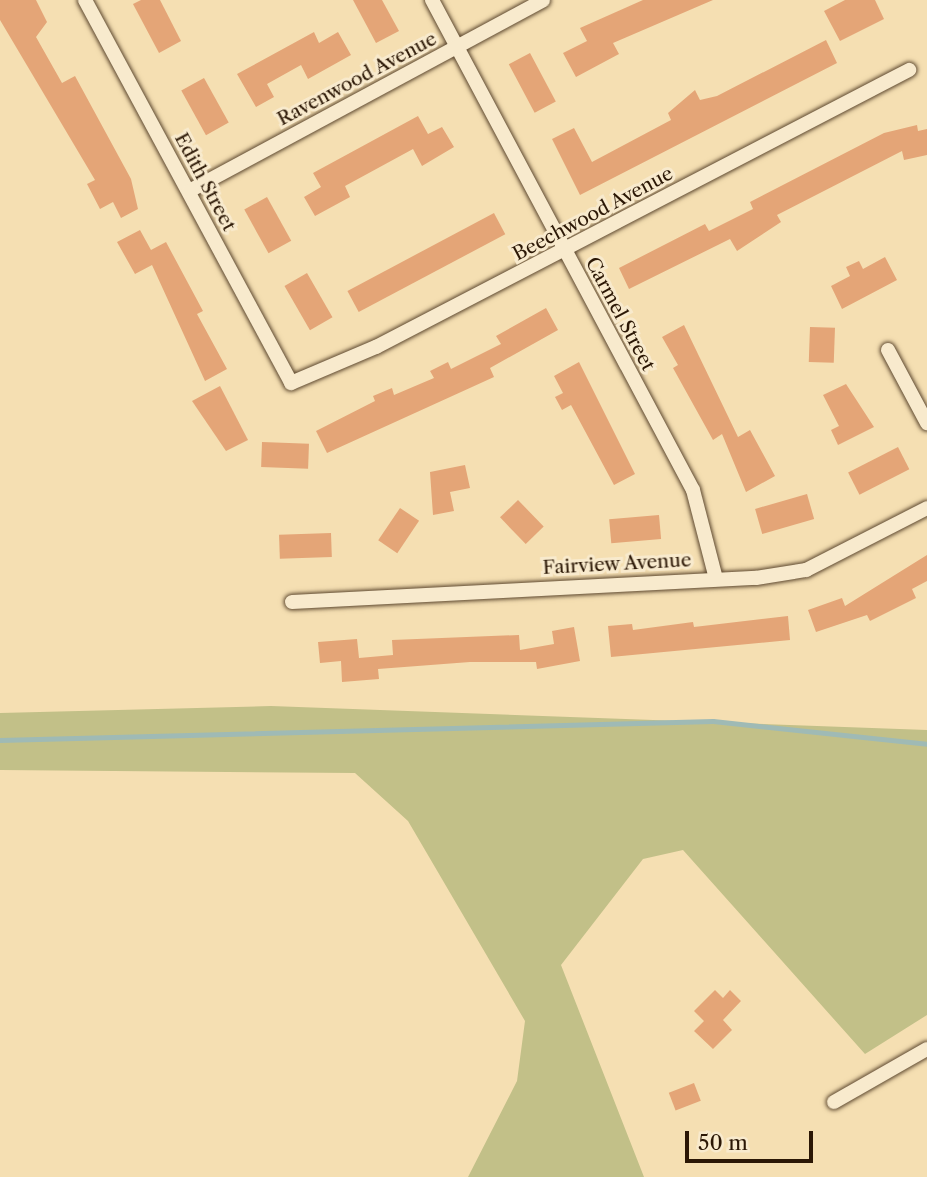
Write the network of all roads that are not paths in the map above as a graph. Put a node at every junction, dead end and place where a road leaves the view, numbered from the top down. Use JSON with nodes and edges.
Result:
{"nodes":[{"id":1,"x":85,"y":0,"type":"edge"},
{"id":2,"x":432,"y":0,"type":"edge"},
{"id":3,"x":543,"y":0,"type":"edge"},
{"id":4,"x":454,"y":48,"type":"junction"},
{"id":5,"x":909,"y":71,"type":"dead end"},
{"id":6,"x":189,"y":191,"type":"junction"},
{"id":7,"x":565,"y":252,"type":"junction"},
{"id":8,"x":888,"y":350,"type":"dead end"},
{"id":9,"x":291,"y":383,"type":"joint"},
{"id":10,"x":927,"y":423,"type":"edge"},
{"id":11,"x":927,"y":508,"type":"edge"},
{"id":12,"x":716,"y":579,"type":"junction"},
{"id":13,"x":292,"y":602,"type":"dead end"},
{"id":14,"x":927,"y":1049,"type":"edge"},
{"id":15,"x":834,"y":1102,"type":"dead end"}],
"edges":[{"from":1,"to":6,"type":"street","name":"Edith Street"},
{"from":2,"to":4,"type":"street","name":"Carmel Street"},
{"from":3,"to":4,"type":"street","name":"Ravenwood Avenue"},
{"from":4,"to":6,"type":"street","name":"Ravenwood Avenue"},
{"from":4,"to":7,"type":"street","name":"Carmel Street"},
{"from":5,"to":7,"type":"street","name":"Beechwood Avenue"},
{"from":6,"to":9,"type":"street","name":"Edith Street"},
{"from":7,"to":9,"type":"street","name":"Beechwood Avenue"},
{"from":7,"to":12,"type":"street","name":"Carmel Street"},
{"from":8,"to":10,"type":"street"},
{"from":11,"to":12,"type":"street","name":"Fairview Avenue"},
{"from":12,"to":13,"type":"street","name":"Fairview Avenue"},
{"from":14,"to":15,"type":"street"}]}
